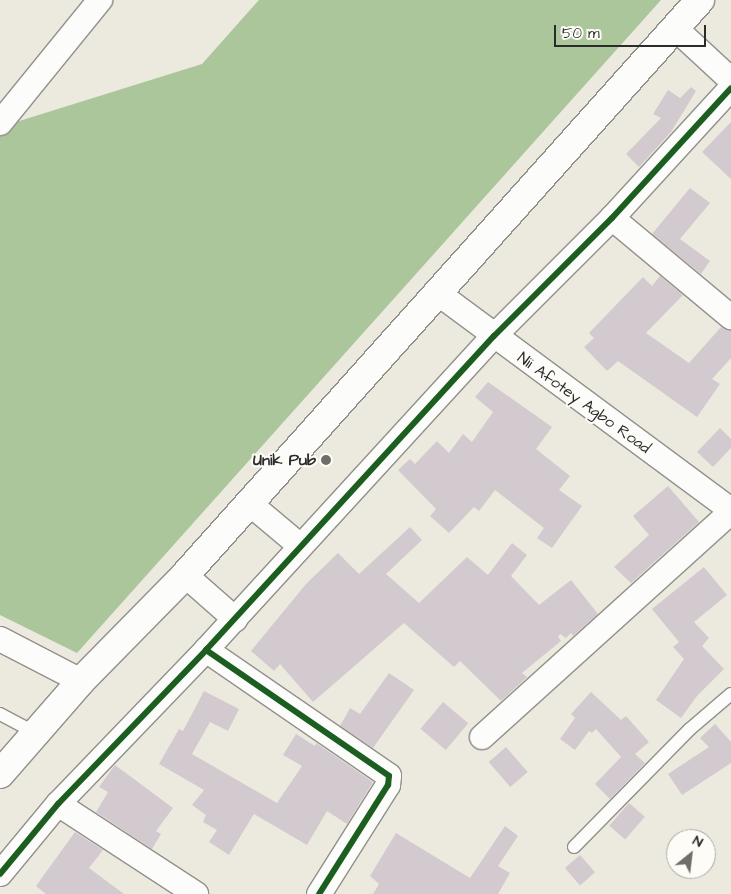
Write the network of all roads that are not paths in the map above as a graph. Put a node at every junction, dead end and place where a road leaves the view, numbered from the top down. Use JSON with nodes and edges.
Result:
{"nodes":[{"id":1,"x":100,"y":0,"type":"edge"},
{"id":2,"x":700,"y":0,"type":"edge"},
{"id":3,"x":676,"y":29,"type":"junction"},
{"id":4,"x":731,"y":80,"type":"edge"},
{"id":5,"x":731,"y":88,"type":"edge"},
{"id":6,"x":0,"y":123,"type":"edge"},
{"id":7,"x":612,"y":218,"type":"junction"},
{"id":8,"x":439,"y":294,"type":"junction"},
{"id":9,"x":731,"y":317,"type":"edge"},
{"id":10,"x":494,"y":336,"type":"junction"},
{"id":11,"x":249,"y":503,"type":"junction"},
{"id":12,"x":731,"y":511,"type":"edge"},
{"id":13,"x":298,"y":545,"type":"junction"},
{"id":14,"x":185,"y":575,"type":"junction"},
{"id":15,"x":234,"y":619,"type":"junction"},
{"id":16,"x":0,"y":639,"type":"edge"},
{"id":17,"x":206,"y":650,"type":"junction"},
{"id":18,"x":81,"y":681,"type":"junction"},
{"id":19,"x":731,"y":694,"type":"edge"},
{"id":20,"x":0,"y":714,"type":"edge"},
{"id":21,"x":35,"y":734,"type":"junction"},
{"id":22,"x":482,"y":737,"type":"dead end"},
{"id":23,"x":0,"y":774,"type":"edge"},
{"id":24,"x":58,"y":804,"type":"junction"},
{"id":25,"x":574,"y":847,"type":"dead end"},
{"id":26,"x":0,"y":874,"type":"edge"},
{"id":27,"x":196,"y":894,"type":"edge"},
{"id":28,"x":319,"y":894,"type":"edge"}],
"edges":[{"from":1,"to":6,"type":"street"},
{"from":2,"to":3,"type":"highway"},
{"from":3,"to":4,"type":"street"},
{"from":3,"to":8,"type":"highway"},
{"from":5,"to":7,"type":"street"},
{"from":7,"to":9,"type":"street"},
{"from":7,"to":10,"type":"street"},
{"from":8,"to":10,"type":"street","name":"Nii Afotey Agbo Road"},
{"from":8,"to":11,"type":"highway"},
{"from":10,"to":12,"type":"street","name":"Nii Afotey Agbo Road"},
{"from":10,"to":13,"type":"street"},
{"from":11,"to":13,"type":"street"},
{"from":11,"to":14,"type":"highway"},
{"from":12,"to":22,"type":"street"},
{"from":13,"to":15,"type":"street"},
{"from":14,"to":15,"type":"street"},
{"from":14,"to":18,"type":"highway"},
{"from":15,"to":17,"type":"street"},
{"from":16,"to":18,"type":"street"},
{"from":17,"to":24,"type":"street"},
{"from":17,"to":28,"type":"street"},
{"from":18,"to":21,"type":"highway"},
{"from":19,"to":25,"type":"lane"},
{"from":20,"to":21,"type":"lane"},
{"from":21,"to":23,"type":"highway"},
{"from":24,"to":26,"type":"street"},
{"from":24,"to":27,"type":"street"}]}
